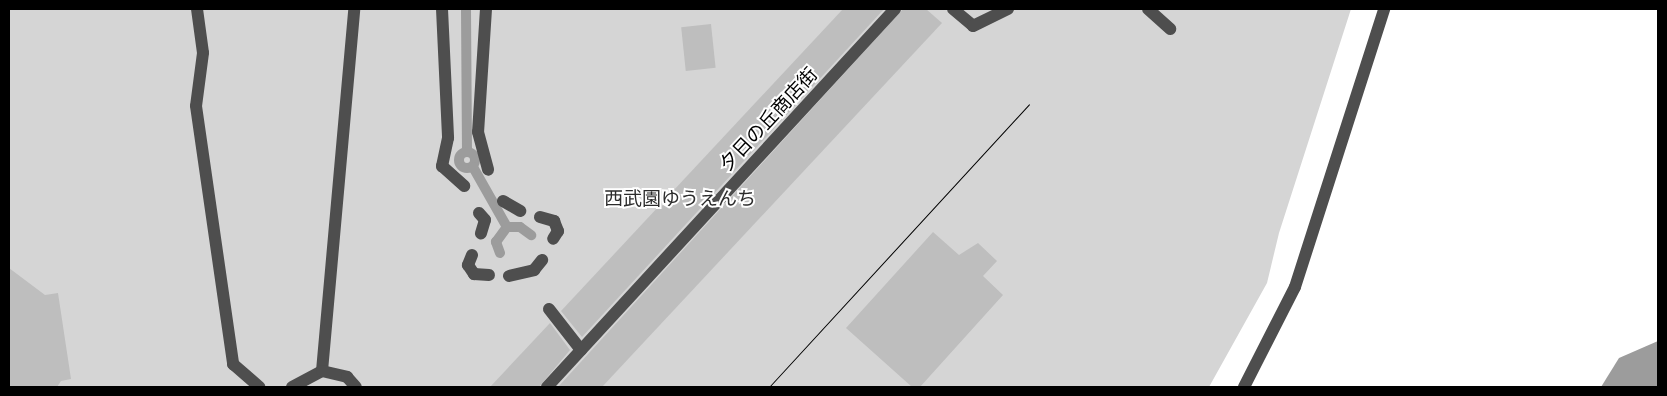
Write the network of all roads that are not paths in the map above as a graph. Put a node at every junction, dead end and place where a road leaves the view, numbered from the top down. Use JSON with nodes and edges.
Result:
{"nodes":[{"id":1,"x":197,"y":9,"type":"edge"},
{"id":2,"x":354,"y":9,"type":"edge"},
{"id":3,"x":442,"y":9,"type":"edge"},
{"id":4,"x":486,"y":9,"type":"edge"},
{"id":5,"x":895,"y":9,"type":"edge"},
{"id":6,"x":953,"y":9,"type":"edge"},
{"id":7,"x":1008,"y":9,"type":"edge"},
{"id":8,"x":1148,"y":9,"type":"edge"},
{"id":9,"x":1384,"y":9,"type":"edge"},
{"id":10,"x":1170,"y":29,"type":"dead end"},
{"id":11,"x":488,"y":170,"type":"dead end"},
{"id":12,"x":464,"y":186,"type":"dead end"},
{"id":13,"x":503,"y":200,"type":"dead end"},
{"id":14,"x":520,"y":211,"type":"dead end"},
{"id":15,"x":479,"y":213,"type":"dead end"},
{"id":16,"x":540,"y":217,"type":"dead end"},
{"id":17,"x":480,"y":233,"type":"dead end"},
{"id":18,"x":553,"y":239,"type":"dead end"},
{"id":19,"x":472,"y":255,"type":"dead end"},
{"id":20,"x":542,"y":260,"type":"dead end"},
{"id":21,"x":489,"y":275,"type":"dead end"},
{"id":22,"x":509,"y":276,"type":"dead end"},
{"id":23,"x":549,"y":309,"type":"dead end"},
{"id":24,"x":581,"y":350,"type":"junction"},
{"id":25,"x":322,"y":371,"type":"junction"},
{"id":26,"x":259,"y":387,"type":"edge"},
{"id":27,"x":292,"y":387,"type":"edge"},
{"id":28,"x":356,"y":387,"type":"edge"},
{"id":29,"x":547,"y":387,"type":"edge"},
{"id":30,"x":1244,"y":387,"type":"edge"}],
"edges":[{"from":1,"to":26,"type":"street"},
{"from":2,"to":25,"type":"street"},
{"from":3,"to":12,"type":"street"},
{"from":4,"to":11,"type":"street"},
{"from":5,"to":24,"type":"street","name":"夕日の丘商店街"},
{"from":6,"to":7,"type":"street"},
{"from":8,"to":10,"type":"street"},
{"from":9,"to":30,"type":"street"},
{"from":13,"to":14,"type":"street"},
{"from":15,"to":17,"type":"street"},
{"from":16,"to":18,"type":"street"},
{"from":19,"to":21,"type":"street"},
{"from":20,"to":22,"type":"street"},
{"from":23,"to":24,"type":"street"},
{"from":24,"to":29,"type":"street","name":"夕日の丘商店街"},
{"from":25,"to":27,"type":"street"},
{"from":25,"to":28,"type":"street"}]}
